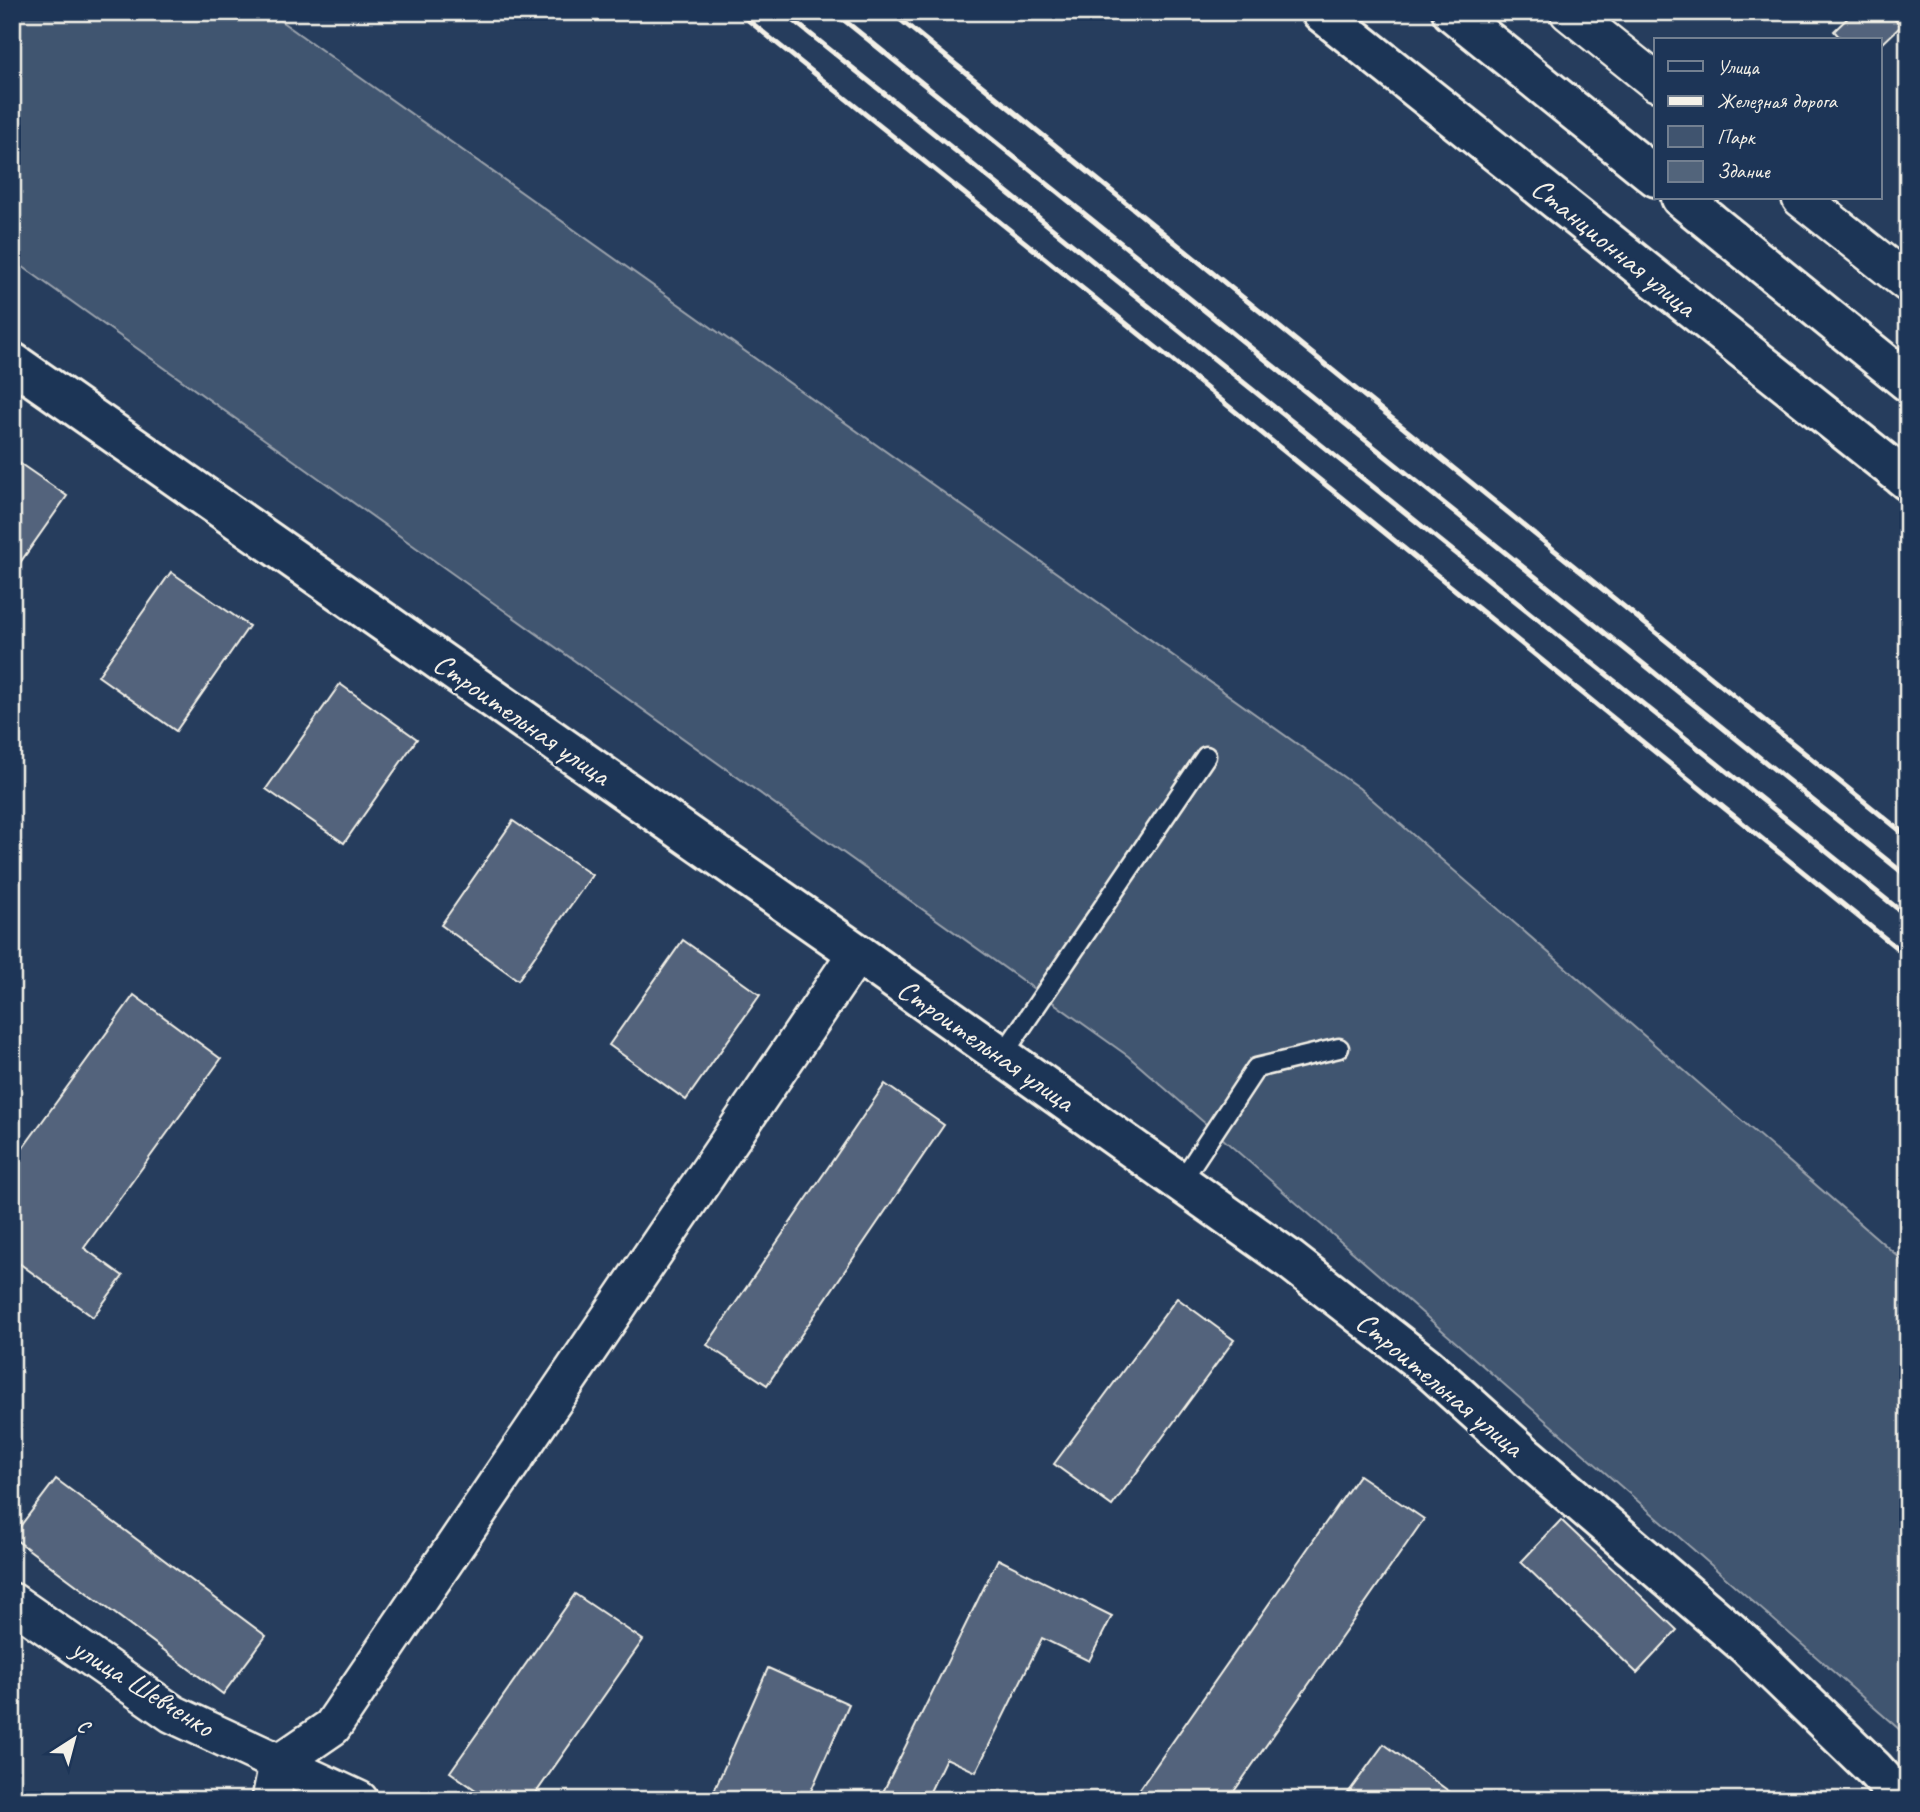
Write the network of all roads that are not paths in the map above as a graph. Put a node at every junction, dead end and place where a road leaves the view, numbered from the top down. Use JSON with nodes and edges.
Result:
{"nodes":[{"id":1,"x":1321,"y":12,"type":"edge"},
{"id":2,"x":1452,"y":12,"type":"edge"},
{"id":3,"x":1569,"y":12,"type":"edge"},
{"id":4,"x":1654,"y":80,"type":"edge"},
{"id":5,"x":1654,"y":175,"type":"edge"},
{"id":6,"x":1683,"y":200,"type":"edge"},
{"id":7,"x":1804,"y":200,"type":"edge"},
{"id":8,"x":1908,"y":283,"type":"edge"},
{"id":9,"x":12,"y":362,"type":"edge"},
{"id":10,"x":1908,"y":382,"type":"edge"},
{"id":11,"x":1908,"y":481,"type":"edge"},
{"id":12,"x":1206,"y":755,"type":"dead end"},
{"id":13,"x":857,"y":953,"type":"junction"},
{"id":14,"x":1339,"y":1048,"type":"dead end"},
{"id":15,"x":1002,"y":1056,"type":"junction"},
{"id":16,"x":1180,"y":1183,"type":"junction"},
{"id":17,"x":12,"y":1602,"type":"edge"},
{"id":18,"x":278,"y":1764,"type":"junction"},
{"id":19,"x":271,"y":1800,"type":"edge"},
{"id":20,"x":359,"y":1800,"type":"edge"},
{"id":21,"x":1902,"y":1800,"type":"edge"}],
"edges":[{"from":1,"to":11,"type":"main road","name":"Станционная улица"},
{"from":2,"to":5,"type":"main road"},
{"from":3,"to":4,"type":"street"},
{"from":6,"to":10,"type":"main road"},
{"from":7,"to":8,"type":"street"},
{"from":9,"to":13,"type":"main road","name":"Строительная улица"},
{"from":12,"to":15,"type":"lane"},
{"from":13,"to":15,"type":"main road","name":"Строительная улица"},
{"from":13,"to":18,"type":"street"},
{"from":14,"to":16,"type":"lane"},
{"from":15,"to":16,"type":"main road","name":"Строительная улица"},
{"from":16,"to":21,"type":"main road","name":"Строительная улица"},
{"from":17,"to":18,"type":"street","name":"улица Шевченко"},
{"from":18,"to":19,"type":"street"},
{"from":18,"to":20,"type":"street","name":"улица Шевченко"}]}
